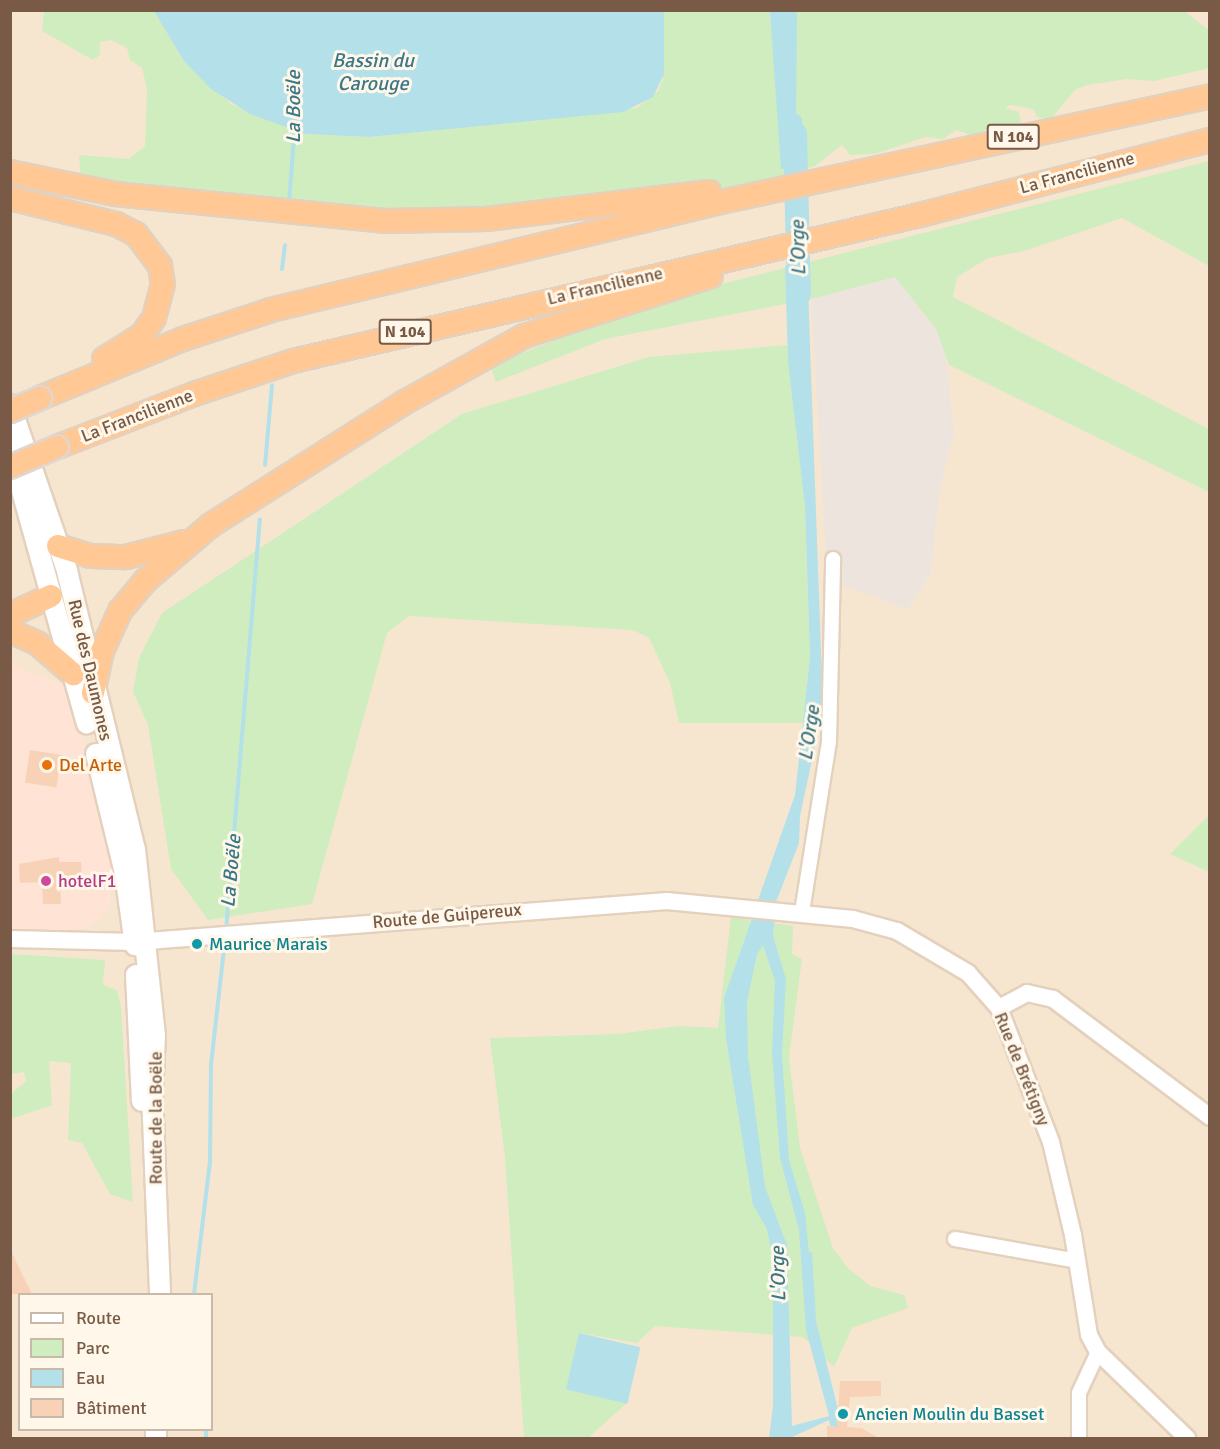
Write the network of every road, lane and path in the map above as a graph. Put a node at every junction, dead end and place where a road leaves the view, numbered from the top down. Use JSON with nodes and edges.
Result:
{"nodes":[{"id":1,"x":1209,"y":96,"type":"edge"},
{"id":2,"x":1209,"y":140,"type":"edge"},
{"id":3,"x":10,"y":172,"type":"edge"},
{"id":4,"x":769,"y":192,"type":"junction"},
{"id":5,"x":10,"y":198,"type":"edge"},
{"id":6,"x":46,"y":207,"type":"junction"},
{"id":7,"x":10,"y":211,"type":"edge"},
{"id":8,"x":762,"y":255,"type":"junction"},
{"id":9,"x":64,"y":387,"type":"junction"},
{"id":10,"x":10,"y":405,"type":"edge"},
{"id":11,"x":10,"y":411,"type":"edge"},
{"id":12,"x":10,"y":448,"type":"edge"},
{"id":13,"x":10,"y":466,"type":"edge"},
{"id":14,"x":35,"y":532,"type":"junction"},
{"id":15,"x":191,"y":540,"type":"junction"},
{"id":16,"x":58,"y":546,"type":"junction"},
{"id":17,"x":833,"y":559,"type":"dead end"},
{"id":18,"x":67,"y":571,"type":"junction"},
{"id":19,"x":51,"y":596,"type":"junction"},
{"id":20,"x":10,"y":615,"type":"edge"},
{"id":21,"x":10,"y":632,"type":"edge"},
{"id":22,"x":73,"y":674,"type":"junction"},
{"id":23,"x":93,"y":693,"type":"junction"},
{"id":24,"x":748,"y":907,"type":"joint"},
{"id":25,"x":802,"y":912,"type":"junction"},
{"id":26,"x":10,"y":939,"type":"edge"},
{"id":27,"x":141,"y":942,"type":"junction"},
{"id":28,"x":999,"y":1008,"type":"junction"},
{"id":29,"x":1209,"y":1117,"type":"edge"},
{"id":30,"x":955,"y":1239,"type":"dead end"},
{"id":31,"x":1077,"y":1261,"type":"junction"},
{"id":32,"x":150,"y":1293,"type":"edge"},
{"id":33,"x":160,"y":1293,"type":"edge"},
{"id":34,"x":1098,"y":1352,"type":"junction"},
{"id":35,"x":1079,"y":1438,"type":"edge"},
{"id":36,"x":1187,"y":1438,"type":"edge"}],
"edges":[{"from":1,"to":4,"type":"highway","number":"N 104"},
{"from":2,"to":8,"type":"highway","name":"La Francilienne","number":"N 104"},
{"from":3,"to":4,"type":"highway"},
{"from":4,"to":9,"type":"highway","number":"N 104"},
{"from":5,"to":6,"type":"highway"},
{"from":6,"to":7,"type":"highway"},
{"from":6,"to":9,"type":"highway"},
{"from":8,"to":13,"type":"highway","name":"La Francilienne","number":"N 104","bridge":true},
{"from":8,"to":15,"type":"highway"},
{"from":9,"to":11,"type":"highway","number":"N 104","bridge":true},
{"from":10,"to":16,"type":"main road","name":"Rue des Daumones"},
{"from":12,"to":14,"type":"main road","name":"Rue des Daumones"},
{"from":14,"to":16,"type":"main road"},
{"from":14,"to":19,"type":"main road","name":"Rue des Daumones"},
{"from":15,"to":16,"type":"highway"},
{"from":15,"to":23,"type":"highway"},
{"from":16,"to":18,"type":"main road","name":"Rue des Daumones"},
{"from":17,"to":25,"type":"street"},
{"from":18,"to":19,"type":"main road"},
{"from":18,"to":23,"type":"main road","name":"Rue des Daumones"},
{"from":19,"to":20,"type":"highway"},
{"from":19,"to":22,"type":"main road","name":"Rue des Daumones"},
{"from":21,"to":22,"type":"highway"},
{"from":22,"to":27,"type":"main road","name":"Rue des Daumones"},
{"from":23,"to":27,"type":"main road","name":"Rue des Daumones"},
{"from":24,"to":25,"type":"street","name":"Rue de Brétigny"},
{"from":24,"to":27,"type":"street","name":"Route de Guipereux"},
{"from":25,"to":28,"type":"street","name":"Rue de Brétigny"},
{"from":26,"to":27,"type":"street","name":"Route de Guipereux"},
{"from":27,"to":32,"type":"main road","name":"Route de la Boële"},
{"from":27,"to":33,"type":"main road","name":"Route de la Boële"},
{"from":28,"to":29,"type":"street"},
{"from":28,"to":31,"type":"street","name":"Rue de Brétigny"},
{"from":30,"to":31,"type":"street"},
{"from":31,"to":34,"type":"street","name":"Rue de Brétigny"},
{"from":34,"to":35,"type":"street"},
{"from":34,"to":36,"type":"street","name":"Rue de Brétigny"}]}
